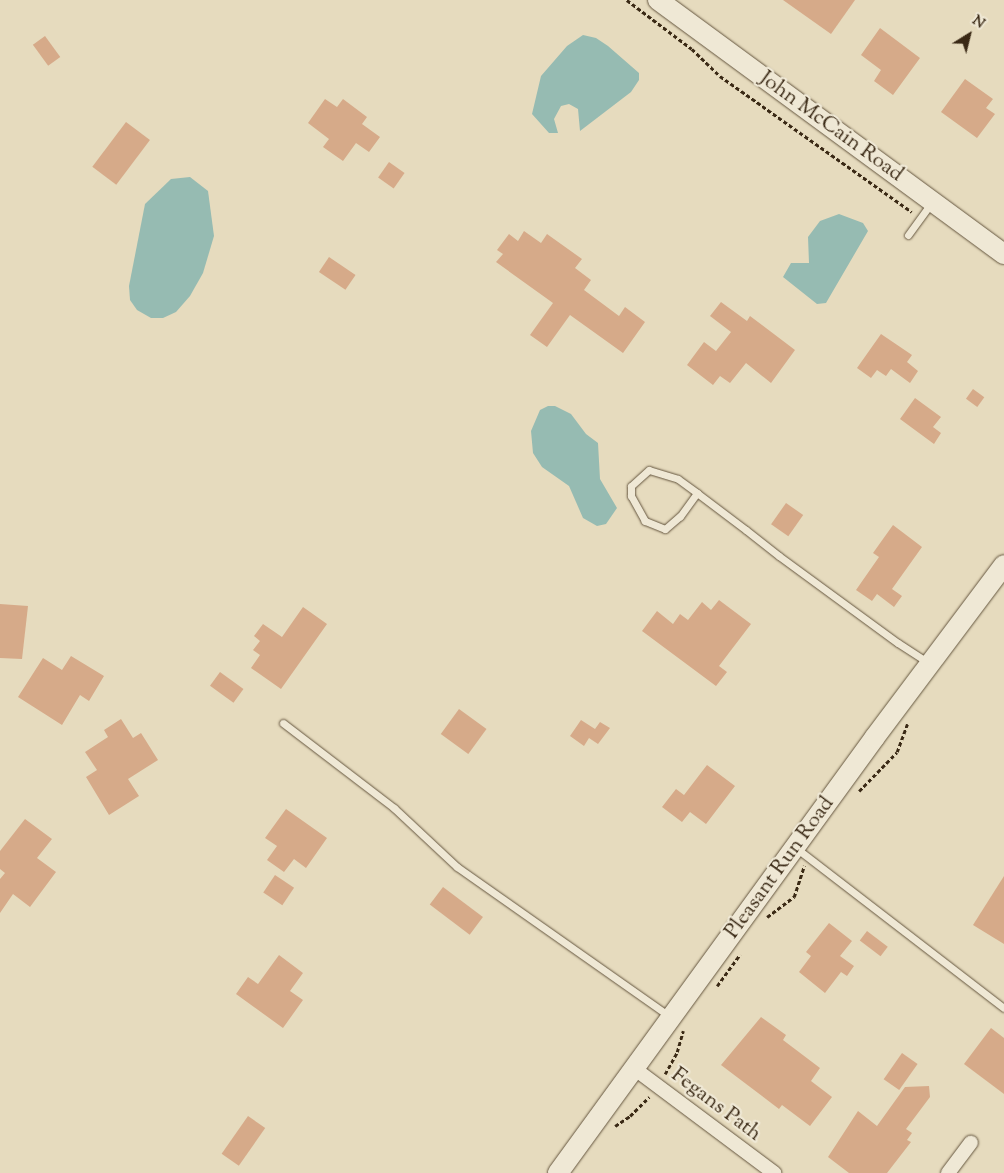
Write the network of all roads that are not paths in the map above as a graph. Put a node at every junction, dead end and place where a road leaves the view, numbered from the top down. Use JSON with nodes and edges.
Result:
{"nodes":[{"id":1,"x":658,"y":0,"type":"edge"},
{"id":2,"x":932,"y":202,"type":"junction"},
{"id":3,"x":908,"y":235,"type":"dead end"},
{"id":4,"x":1004,"y":254,"type":"edge"},
{"id":5,"x":697,"y":493,"type":"junction"},
{"id":6,"x":1004,"y":565,"type":"edge"},
{"id":7,"x":929,"y":663,"type":"junction"},
{"id":8,"x":283,"y":723,"type":"dead end"},
{"id":9,"x":802,"y":852,"type":"junction"},
{"id":10,"x":1004,"y":1008,"type":"edge"},
{"id":11,"x":678,"y":1021,"type":"junction"},
{"id":12,"x":635,"y":1069,"type":"junction"},
{"id":13,"x":971,"y":1143,"type":"dead end"},
{"id":14,"x":558,"y":1173,"type":"edge"},
{"id":15,"x":774,"y":1173,"type":"edge"},
{"id":16,"x":948,"y":1173,"type":"edge"}],
"edges":[{"from":1,"to":2,"type":"main road","name":"John McCain Road"},
{"from":2,"to":3,"type":"lane"},
{"from":2,"to":4,"type":"main road","name":"John McCain Road"},
{"from":5,"to":5,"type":"lane"},
{"from":5,"to":7,"type":"lane"},
{"from":6,"to":7,"type":"main road","name":"Pleasant Run Road"},
{"from":7,"to":9,"type":"main road","name":"Pleasant Run Road"},
{"from":8,"to":11,"type":"lane"},
{"from":9,"to":10,"type":"lane"},
{"from":9,"to":11,"type":"main road","name":"Pleasant Run Road"},
{"from":11,"to":12,"type":"main road","name":"Pleasant Run Road"},
{"from":12,"to":14,"type":"main road","name":"Pleasant Run Road"},
{"from":12,"to":15,"type":"street","name":"Fegans Path"},
{"from":13,"to":16,"type":"street"}]}
